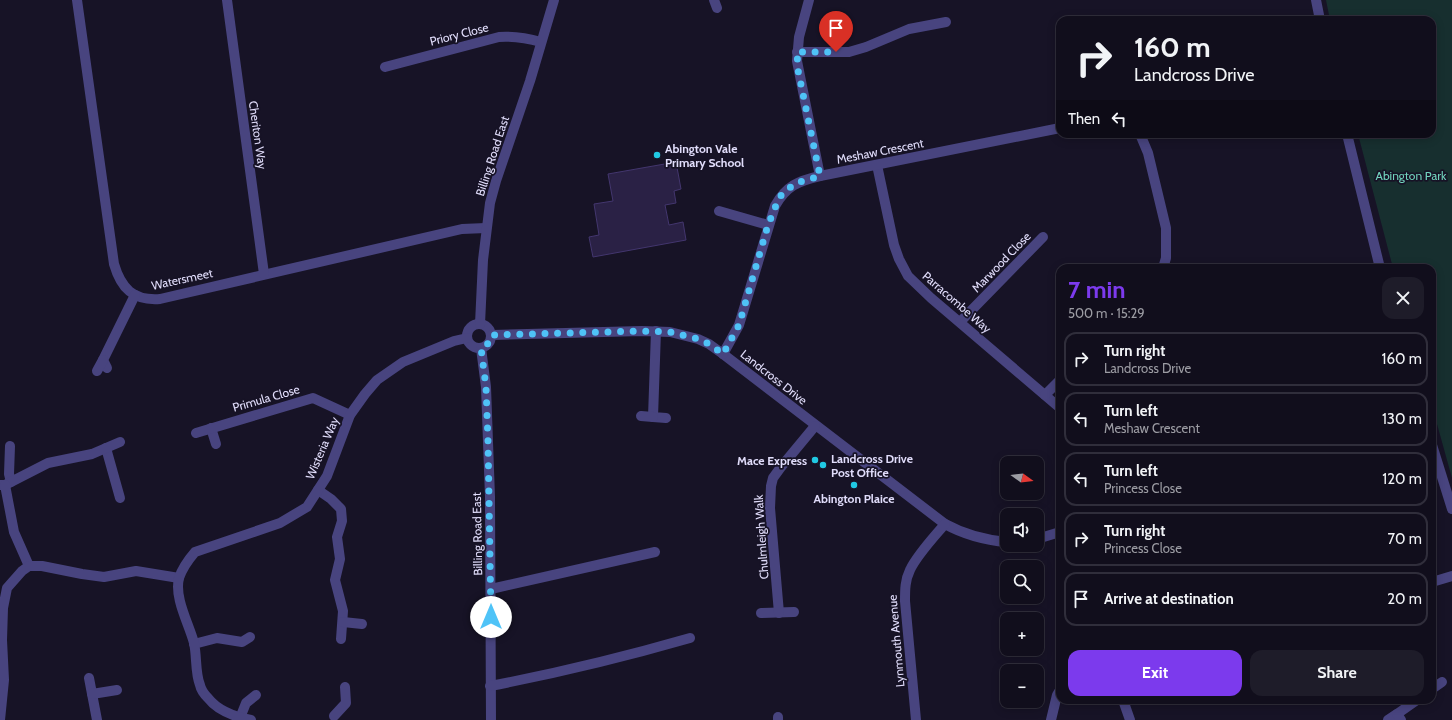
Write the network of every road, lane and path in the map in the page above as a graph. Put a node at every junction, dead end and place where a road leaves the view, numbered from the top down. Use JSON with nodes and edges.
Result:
{"nodes":[{"id":1,"x":77,"y":0,"type":"edge"},
{"id":2,"x":227,"y":0,"type":"edge"},
{"id":3,"x":554,"y":0,"type":"edge"},
{"id":4,"x":809,"y":0,"type":"edge"},
{"id":5,"x":1316,"y":0,"type":"edge"},
{"id":6,"x":1319,"y":16,"type":"edge"},
{"id":7,"x":946,"y":22,"type":"dead end"},
{"id":8,"x":541,"y":42,"type":"junction"},
{"id":9,"x":797,"y":52,"type":"junction"},
{"id":10,"x":385,"y":67,"type":"dead end"},
{"id":11,"x":1056,"y":129,"type":"edge"},
{"id":12,"x":1142,"y":138,"type":"edge"},
{"id":13,"x":1348,"y":138,"type":"edge"},
{"id":14,"x":877,"y":165,"type":"junction"},
{"id":15,"x":820,"y":176,"type":"junction"},
{"id":16,"x":719,"y":211,"type":"dead end"},
{"id":17,"x":768,"y":225,"type":"junction"},
{"id":18,"x":486,"y":228,"type":"junction"},
{"id":19,"x":1043,"y":237,"type":"dead end"},
{"id":20,"x":1164,"y":264,"type":"edge"},
{"id":21,"x":1379,"y":264,"type":"edge"},
{"id":22,"x":264,"y":274,"type":"junction"},
{"id":23,"x":135,"y":295,"type":"junction"},
{"id":24,"x":960,"y":322,"type":"junction"},
{"id":25,"x":480,"y":324,"type":"junction"},
{"id":26,"x":656,"y":331,"type":"junction"},
{"id":27,"x":492,"y":335,"type":"junction"},
{"id":28,"x":467,"y":338,"type":"junction"},
{"id":29,"x":481,"y":348,"type":"junction"},
{"id":30,"x":723,"y":354,"type":"junction"},
{"id":31,"x":102,"y":366,"type":"dead end"},
{"id":32,"x":1056,"y":384,"type":"edge"},
{"id":33,"x":1045,"y":395,"type":"junction"},
{"id":34,"x":1056,"y":405,"type":"edge"},
{"id":35,"x":350,"y":415,"type":"junction"},
{"id":36,"x":642,"y":416,"type":"dead end"},
{"id":37,"x":653,"y":417,"type":"junction"},
{"id":38,"x":666,"y":418,"type":"dead end"},
{"id":39,"x":815,"y":426,"type":"junction"},
{"id":40,"x":211,"y":428,"type":"junction"},
{"id":41,"x":196,"y":433,"type":"dead end"},
{"id":42,"x":120,"y":442,"type":"dead end"},
{"id":43,"x":216,"y":444,"type":"dead end"},
{"id":44,"x":10,"y":446,"type":"dead end"},
{"id":45,"x":106,"y":448,"type":"junction"},
{"id":46,"x":1436,"y":458,"type":"edge"},
{"id":47,"x":5,"y":484,"type":"edge"},
{"id":48,"x":318,"y":490,"type":"junction"},
{"id":49,"x":120,"y":498,"type":"dead end"},
{"id":50,"x":1452,"y":509,"type":"edge"},
{"id":51,"x":945,"y":524,"type":"junction"},
{"id":52,"x":1056,"y":533,"type":"edge"},
{"id":53,"x":1044,"y":537,"type":"edge"},
{"id":54,"x":1000,"y":541,"type":"edge"},
{"id":55,"x":655,"y":552,"type":"dead end"},
{"id":56,"x":29,"y":566,"type":"junction"},
{"id":57,"x":1452,"y":576,"type":"edge"},
{"id":58,"x":179,"y":578,"type":"junction"},
{"id":59,"x":1436,"y":581,"type":"edge"},
{"id":60,"x":491,"y":589,"type":"junction"},
{"id":61,"x":794,"y":612,"type":"dead end"},
{"id":62,"x":761,"y":613,"type":"dead end"},
{"id":63,"x":780,"y":613,"type":"junction"},
{"id":64,"x":343,"y":622,"type":"junction"},
{"id":65,"x":362,"y":624,"type":"dead end"},
{"id":66,"x":250,"y":637,"type":"dead end"},
{"id":67,"x":341,"y":638,"type":"dead end"},
{"id":68,"x":690,"y":638,"type":"dead end"},
{"id":69,"x":1,"y":640,"type":"edge"},
{"id":70,"x":194,"y":644,"type":"junction"},
{"id":71,"x":89,"y":678,"type":"dead end"},
{"id":72,"x":1442,"y":682,"type":"dead end"},
{"id":73,"x":345,"y":686,"type":"dead end"},
{"id":74,"x":490,"y":686,"type":"junction"},
{"id":75,"x":1436,"y":686,"type":"edge"},
{"id":76,"x":117,"y":690,"type":"dead end"},
{"id":77,"x":92,"y":694,"type":"junction"},
{"id":78,"x":256,"y":695,"type":"dead end"},
{"id":79,"x":1056,"y":699,"type":"edge"},
{"id":80,"x":1124,"y":704,"type":"edge"},
{"id":81,"x":1413,"y":704,"type":"edge"},
{"id":82,"x":1399,"y":717,"type":"edge"},
{"id":83,"x":240,"y":718,"type":"junction"},
{"id":84,"x":334,"y":719,"type":"edge"},
{"id":85,"x":0,"y":720,"type":"edge"},
{"id":86,"x":97,"y":720,"type":"edge"},
{"id":87,"x":251,"y":720,"type":"edge"},
{"id":88,"x":491,"y":720,"type":"edge"},
{"id":89,"x":916,"y":720,"type":"edge"},
{"id":90,"x":1051,"y":720,"type":"edge"},
{"id":91,"x":1130,"y":720,"type":"edge"},
{"id":92,"x":1388,"y":720,"type":"edge"}],
"edges":[{"from":1,"to":23,"type":"street"},
{"from":2,"to":22,"type":"street","name":"Cheriton Way"},
{"from":3,"to":8,"type":"street","name":"Billing Road East"},
{"from":4,"to":9,"type":"street"},
{"from":5,"to":6,"type":"street"},
{"from":7,"to":9,"type":"street"},
{"from":8,"to":10,"type":"street","name":"Priory Close"},
{"from":8,"to":18,"type":"street","name":"Billing Road East"},
{"from":9,"to":15,"type":"street"},
{"from":11,"to":14,"type":"street","name":"Meshaw Crescent"},
{"from":12,"to":20,"type":"street"},
{"from":13,"to":21,"type":"street"},
{"from":14,"to":15,"type":"street","name":"Meshaw Crescent"},
{"from":14,"to":24,"type":"street","name":"Parracombe Way"},
{"from":15,"to":17,"type":"street","name":"Meshaw Crescent"},
{"from":16,"to":17,"type":"street"},
{"from":17,"to":30,"type":"street","name":"Meshaw Crescent"},
{"from":18,"to":22,"type":"street","name":"Watersmeet"},
{"from":18,"to":25,"type":"street","name":"Billing Road East"},
{"from":19,"to":24,"type":"street","name":"Marwood Close"},
{"from":22,"to":23,"type":"street","name":"Watersmeet"},
{"from":23,"to":31,"type":"street"},
{"from":24,"to":33,"type":"street","name":"Parracombe Way"},
{"from":25,"to":27,"type":"street"},
{"from":25,"to":28,"type":"street"},
{"from":26,"to":27,"type":"street","name":"Landcross Drive"},
{"from":26,"to":30,"type":"street","name":"Landcross Drive"},
{"from":26,"to":37,"type":"street"},
{"from":27,"to":29,"type":"street"},
{"from":28,"to":29,"type":"street"},
{"from":28,"to":35,"type":"street","name":"Wisteria Way"},
{"from":29,"to":60,"type":"street","name":"Billing Road East"},
{"from":30,"to":39,"type":"street","name":"Landcross Drive"},
{"from":32,"to":33,"type":"street"},
{"from":33,"to":34,"type":"street","name":"Parracombe Way"},
{"from":35,"to":40,"type":"street","name":"Primula Close"},
{"from":35,"to":48,"type":"street","name":"Wisteria Way"},
{"from":36,"to":37,"type":"street"},
{"from":37,"to":38,"type":"street"},
{"from":39,"to":51,"type":"street","name":"Landcross Drive"},
{"from":39,"to":63,"type":"street","name":"Chulmleigh Walk"},
{"from":40,"to":41,"type":"street","name":"Primula Close"},
{"from":40,"to":43,"type":"street"},
{"from":42,"to":45,"type":"street"},
{"from":44,"to":47,"type":"street"},
{"from":45,"to":47,"type":"street"},
{"from":45,"to":49,"type":"street"},
{"from":46,"to":50,"type":"street"},
{"from":47,"to":56,"type":"street"},
{"from":48,"to":58,"type":"street","name":"Wisteria Way"},
{"from":48,"to":64,"type":"street"},
{"from":51,"to":54,"type":"street","name":"Landcross Drive"},
{"from":51,"to":89,"type":"street","name":"Lynmouth Avenue"},
{"from":52,"to":53,"type":"street"},
{"from":55,"to":60,"type":"street"},
{"from":56,"to":58,"type":"street"},
{"from":56,"to":69,"type":"street"},
{"from":57,"to":59,"type":"street"},
{"from":58,"to":70,"type":"street"},
{"from":60,"to":74,"type":"street","name":"Billing Road East"},
{"from":61,"to":63,"type":"street"},
{"from":62,"to":63,"type":"street"},
{"from":64,"to":65,"type":"street"},
{"from":64,"to":67,"type":"street"},
{"from":66,"to":70,"type":"street"},
{"from":68,"to":74,"type":"street"},
{"from":69,"to":85,"type":"street"},
{"from":70,"to":83,"type":"street"},
{"from":71,"to":77,"type":"street"},
{"from":72,"to":75,"type":"street"},
{"from":73,"to":84,"type":"street"},
{"from":74,"to":88,"type":"street","name":"Billing Road East"},
{"from":76,"to":77,"type":"street"},
{"from":77,"to":86,"type":"street"},
{"from":78,"to":83,"type":"street"},
{"from":79,"to":90,"type":"street"},
{"from":80,"to":91,"type":"street"},
{"from":81,"to":82,"type":"street"},
{"from":82,"to":92,"type":"street"},
{"from":83,"to":87,"type":"street"}]}
